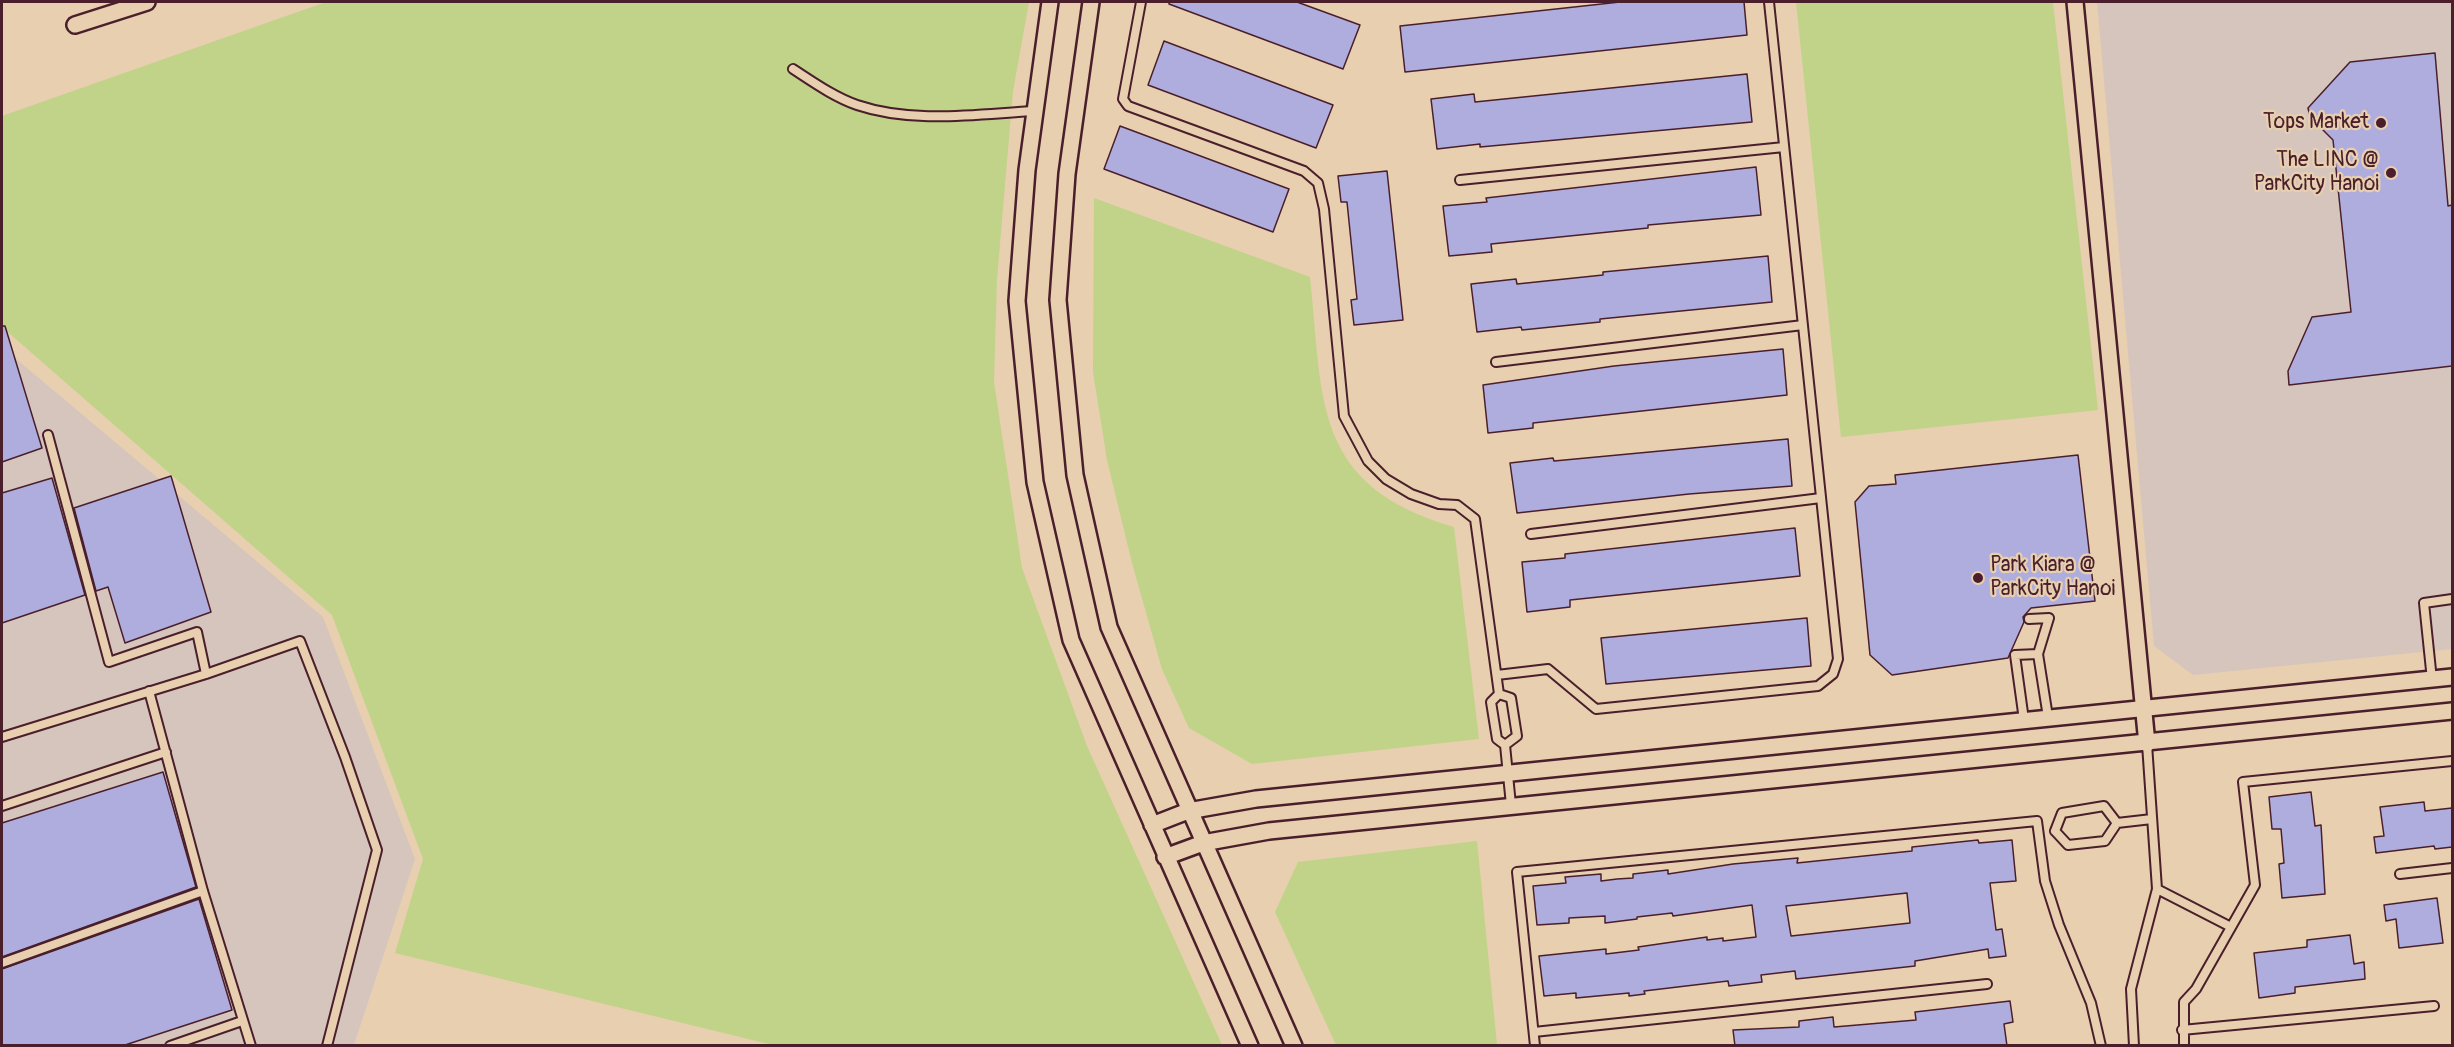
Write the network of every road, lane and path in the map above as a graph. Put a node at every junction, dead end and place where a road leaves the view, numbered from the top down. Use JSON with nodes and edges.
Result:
{"nodes":[{"id":1,"x":147,"y":2,"type":"edge"},
{"id":2,"x":1050,"y":2,"type":"edge"},
{"id":3,"x":1090,"y":2,"type":"edge"},
{"id":4,"x":1141,"y":2,"type":"edge"},
{"id":5,"x":1769,"y":2,"type":"edge"},
{"id":6,"x":2075,"y":2,"type":"edge"},
{"id":7,"x":75,"y":26,"type":"dead end"},
{"id":8,"x":793,"y":69,"type":"dead end"},
{"id":9,"x":1035,"y":111,"type":"junction"},
{"id":10,"x":1784,"y":147,"type":"junction"},
{"id":11,"x":1461,"y":180,"type":"dead end"},
{"id":12,"x":1803,"y":325,"type":"junction"},
{"id":13,"x":1496,"y":362,"type":"dead end"},
{"id":14,"x":48,"y":435,"type":"dead end"},
{"id":15,"x":1821,"y":498,"type":"junction"},
{"id":16,"x":1531,"y":534,"type":"dead end"},
{"id":17,"x":2452,"y":599,"type":"edge"},
{"id":18,"x":2029,"y":619,"type":"dead end"},
{"id":19,"x":2038,"y":654,"type":"junction"},
{"id":20,"x":206,"y":674,"type":"junction"},
{"id":21,"x":1497,"y":675,"type":"junction"},
{"id":22,"x":2452,"y":677,"type":"edge"},
{"id":23,"x":2432,"y":680,"type":"junction"},
{"id":24,"x":149,"y":691,"type":"junction"},
{"id":25,"x":1499,"y":694,"type":"junction"},
{"id":26,"x":2144,"y":708,"type":"junction"},
{"id":27,"x":2452,"y":711,"type":"edge"},
{"id":28,"x":2048,"y":717,"type":"junction"},
{"id":29,"x":2024,"y":720,"type":"junction"},
{"id":30,"x":2,"y":737,"type":"edge"},
{"id":31,"x":1505,"y":744,"type":"junction"},
{"id":32,"x":2147,"y":744,"type":"junction"},
{"id":33,"x":166,"y":752,"type":"junction"},
{"id":34,"x":2452,"y":761,"type":"edge"},
{"id":35,"x":1508,"y":771,"type":"junction"},
{"id":36,"x":1511,"y":805,"type":"junction"},
{"id":37,"x":2,"y":806,"type":"edge"},
{"id":38,"x":1188,"y":811,"type":"junction"},
{"id":39,"x":2152,"y":819,"type":"junction"},
{"id":40,"x":2117,"y":823,"type":"junction"},
{"id":41,"x":1152,"y":825,"type":"junction"},
{"id":42,"x":2055,"y":831,"type":"junction"},
{"id":43,"x":2039,"y":833,"type":"junction"},
{"id":44,"x":1203,"y":843,"type":"junction"},
{"id":45,"x":1165,"y":857,"type":"junction"},
{"id":46,"x":2452,"y":868,"type":"edge"},
{"id":47,"x":2400,"y":874,"type":"dead end"},
{"id":48,"x":2157,"y":889,"type":"junction"},
{"id":49,"x":203,"y":891,"type":"junction"},
{"id":50,"x":2231,"y":927,"type":"junction"},
{"id":51,"x":2,"y":963,"type":"edge"},
{"id":52,"x":1987,"y":984,"type":"dead end"},
{"id":53,"x":2434,"y":1006,"type":"dead end"},
{"id":54,"x":242,"y":1021,"type":"junction"},
{"id":55,"x":2182,"y":1030,"type":"junction"},
{"id":56,"x":1534,"y":1032,"type":"junction"},
{"id":57,"x":171,"y":1046,"type":"edge"},
{"id":58,"x":251,"y":1046,"type":"edge"},
{"id":59,"x":327,"y":1046,"type":"edge"},
{"id":60,"x":1250,"y":1046,"type":"edge"},
{"id":61,"x":1294,"y":1046,"type":"edge"},
{"id":62,"x":1535,"y":1046,"type":"edge"},
{"id":63,"x":2101,"y":1046,"type":"edge"},
{"id":64,"x":2134,"y":1046,"type":"edge"},
{"id":65,"x":2184,"y":1046,"type":"edge"}],
"edges":[{"from":1,"to":7,"type":"street"},
{"from":2,"to":9,"type":"street"},
{"from":3,"to":38,"type":"street"},
{"from":4,"to":21,"type":"lane"},
{"from":5,"to":10,"type":"lane"},
{"from":6,"to":26,"type":"street"},
{"from":8,"to":9,"type":"lane"},
{"from":9,"to":41,"type":"street"},
{"from":10,"to":11,"type":"lane"},
{"from":10,"to":12,"type":"lane"},
{"from":12,"to":13,"type":"lane"},
{"from":12,"to":15,"type":"lane"},
{"from":14,"to":20,"type":"lane"},
{"from":15,"to":16,"type":"lane"},
{"from":15,"to":21,"type":"lane"},
{"from":17,"to":23,"type":"lane"},
{"from":18,"to":19,"type":"lane"},
{"from":19,"to":28,"type":"lane"},
{"from":19,"to":29,"type":"lane"},
{"from":20,"to":24,"type":"lane"},
{"from":20,"to":59,"type":"lane"},
{"from":21,"to":25,"type":"lane"},
{"from":22,"to":23,"type":"street"},
{"from":23,"to":26,"type":"street"},
{"from":24,"to":30,"type":"lane"},
{"from":24,"to":33,"type":"lane"},
{"from":25,"to":31,"type":"lane"},
{"from":25,"to":31,"type":"lane"},
{"from":26,"to":28,"type":"street"},
{"from":26,"to":32,"type":"street"},
{"from":27,"to":32,"type":"street"},
{"from":28,"to":29,"type":"street"},
{"from":29,"to":35,"type":"street"},
{"from":31,"to":35,"type":"lane"},
{"from":32,"to":36,"type":"street"},
{"from":32,"to":39,"type":"lane"},
{"from":33,"to":37,"type":"lane"},
{"from":33,"to":49,"type":"lane"},
{"from":34,"to":50,"type":"lane"},
{"from":35,"to":36,"type":"lane"},
{"from":35,"to":38,"type":"street"},
{"from":36,"to":44,"type":"street"},
{"from":38,"to":41,"type":"street"},
{"from":38,"to":44,"type":"street"},
{"from":39,"to":40,"type":"lane"},
{"from":39,"to":48,"type":"lane"},
{"from":40,"to":42,"type":"lane"},
{"from":40,"to":42,"type":"lane"},
{"from":41,"to":45,"type":"street"},
{"from":42,"to":43,"type":"lane"},
{"from":43,"to":56,"type":"lane"},
{"from":43,"to":63,"type":"lane"},
{"from":44,"to":45,"type":"street"},
{"from":44,"to":61,"type":"street"},
{"from":45,"to":60,"type":"street"},
{"from":46,"to":47,"type":"lane"},
{"from":48,"to":50,"type":"lane"},
{"from":48,"to":64,"type":"lane"},
{"from":49,"to":51,"type":"lane"},
{"from":49,"to":54,"type":"lane"},
{"from":50,"to":55,"type":"lane"},
{"from":52,"to":56,"type":"lane"},
{"from":53,"to":55,"type":"lane"},
{"from":54,"to":57,"type":"lane"},
{"from":54,"to":58,"type":"lane"},
{"from":55,"to":65,"type":"lane"},
{"from":56,"to":62,"type":"lane"}]}
